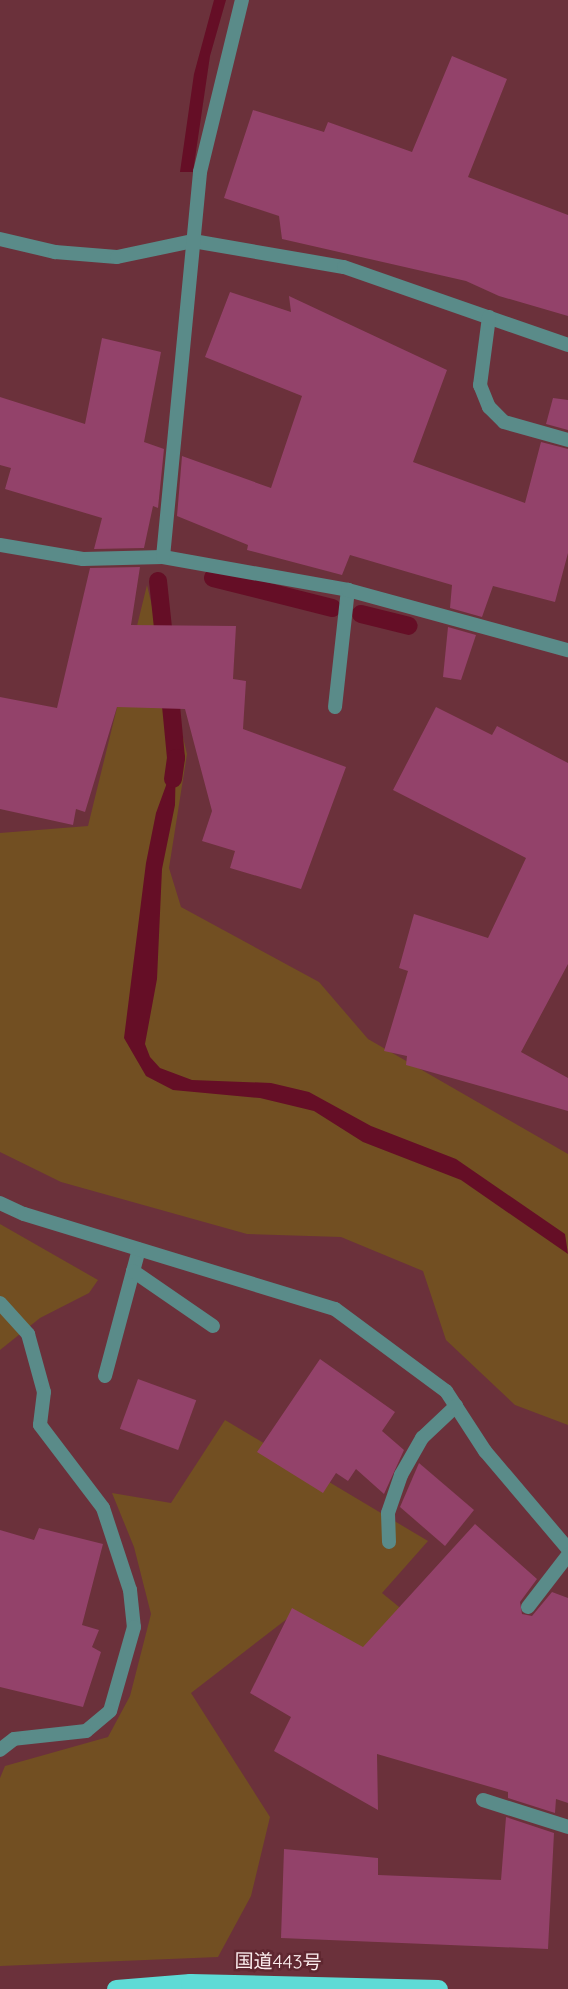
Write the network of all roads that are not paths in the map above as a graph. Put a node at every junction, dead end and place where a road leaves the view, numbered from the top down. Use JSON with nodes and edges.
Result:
{"nodes":[{"id":1,"x":242,"y":0,"type":"edge"},
{"id":2,"x":0,"y":239,"type":"edge"},
{"id":3,"x":193,"y":241,"type":"junction"},
{"id":4,"x":489,"y":317,"type":"junction"},
{"id":5,"x":568,"y":345,"type":"edge"},
{"id":6,"x":568,"y":440,"type":"edge"},
{"id":7,"x":0,"y":545,"type":"edge"},
{"id":8,"x":163,"y":557,"type":"junction"},
{"id":9,"x":348,"y":590,"type":"junction"},
{"id":10,"x":568,"y":650,"type":"edge"},
{"id":11,"x":335,"y":707,"type":"dead end"},
{"id":12,"x":0,"y":1203,"type":"edge"},
{"id":13,"x":139,"y":1249,"type":"junction"},
{"id":14,"x":132,"y":1271,"type":"junction"},
{"id":15,"x":0,"y":1303,"type":"edge"},
{"id":16,"x":213,"y":1326,"type":"dead end"},
{"id":17,"x":105,"y":1376,"type":"dead end"},
{"id":18,"x":456,"y":1406,"type":"junction"},
{"id":19,"x":389,"y":1542,"type":"dead end"},
{"id":20,"x":568,"y":1549,"type":"edge"},
{"id":21,"x":568,"y":1555,"type":"edge"},
{"id":22,"x":528,"y":1607,"type":"dead end"},
{"id":23,"x":0,"y":1750,"type":"edge"},
{"id":24,"x":484,"y":1800,"type":"dead end"},
{"id":25,"x":568,"y":1827,"type":"edge"},
{"id":26,"x":116,"y":1989,"type":"edge"},
{"id":27,"x":438,"y":1989,"type":"edge"}],
"edges":[{"from":1,"to":3,"type":"street"},
{"from":2,"to":3,"type":"street"},
{"from":3,"to":4,"type":"street"},
{"from":3,"to":8,"type":"street"},
{"from":4,"to":5,"type":"street"},
{"from":4,"to":6,"type":"street"},
{"from":7,"to":8,"type":"street"},
{"from":8,"to":9,"type":"street"},
{"from":9,"to":10,"type":"street"},
{"from":9,"to":11,"type":"street"},
{"from":12,"to":13,"type":"street"},
{"from":13,"to":14,"type":"street"},
{"from":13,"to":18,"type":"street"},
{"from":14,"to":16,"type":"street"},
{"from":14,"to":17,"type":"street"},
{"from":15,"to":23,"type":"street"},
{"from":18,"to":19,"type":"street"},
{"from":18,"to":20,"type":"street"},
{"from":21,"to":22,"type":"street"},
{"from":24,"to":25,"type":"street"},
{"from":26,"to":27,"type":"highway","name":"国道443号"}]}
